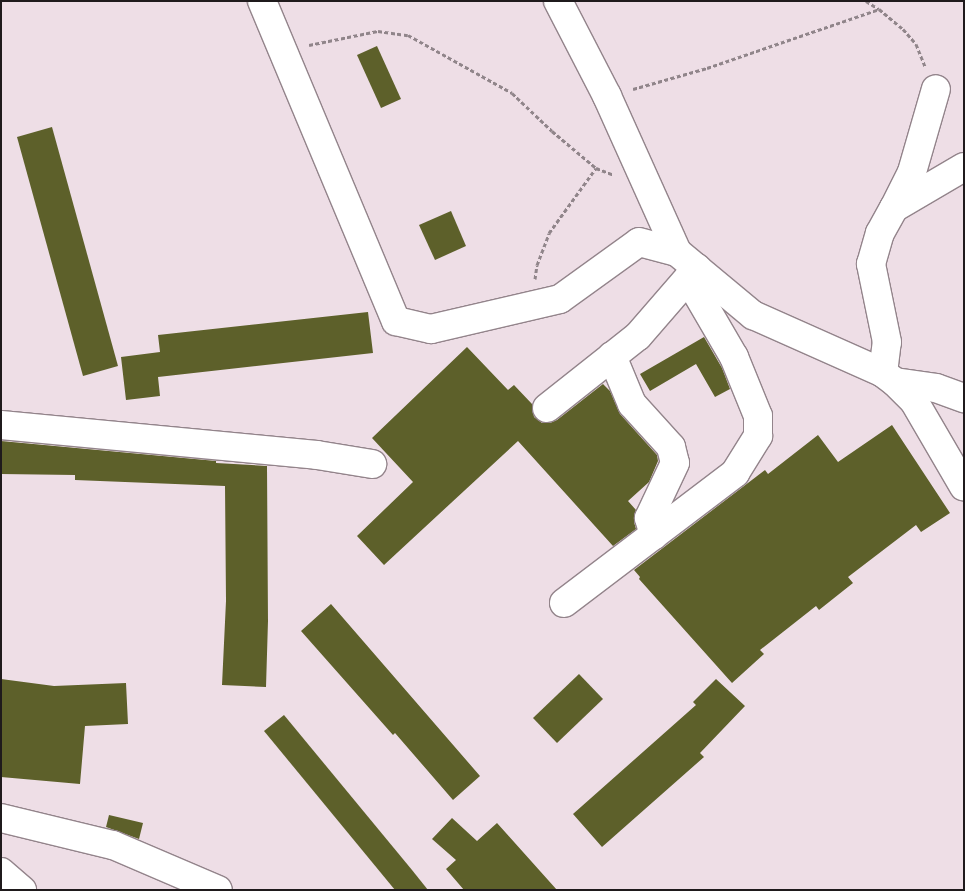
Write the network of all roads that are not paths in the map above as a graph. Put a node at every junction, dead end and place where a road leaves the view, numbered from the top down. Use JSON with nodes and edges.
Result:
{"nodes":[{"id":1,"x":262,"y":1,"type":"edge"},
{"id":2,"x":558,"y":1,"type":"edge"},
{"id":3,"x":936,"y":89,"type":"road end"},
{"id":4,"x":964,"y":167,"type":"edge"},
{"id":5,"x":894,"y":208,"type":"junction"},
{"id":6,"x":687,"y":266,"type":"junction"},
{"id":7,"x":612,"y":356,"type":"junction"},
{"id":8,"x":889,"y":377,"type":"junction"},
{"id":9,"x":964,"y":398,"type":"edge"},
{"id":10,"x":547,"y":408,"type":"dead end"},
{"id":11,"x":1,"y":425,"type":"edge"},
{"id":12,"x":372,"y":464,"type":"dead end"},
{"id":13,"x":964,"y":487,"type":"edge"},
{"id":14,"x":654,"y":535,"type":"junction"},
{"id":15,"x":564,"y":603,"type":"dead end"},
{"id":16,"x":1,"y":818,"type":"edge"},
{"id":17,"x":1,"y":872,"type":"edge"},
{"id":18,"x":22,"y":890,"type":"edge"},
{"id":19,"x":218,"y":890,"type":"edge"}],
"edges":[{"from":1,"to":6,"type":"street"},
{"from":2,"to":6,"type":"street"},
{"from":3,"to":5,"type":"street"},
{"from":4,"to":5,"type":"street"},
{"from":5,"to":8,"type":"street"},
{"from":6,"to":7,"type":"street"},
{"from":6,"to":8,"type":"street"},
{"from":6,"to":14,"type":"street"},
{"from":7,"to":10,"type":"street"},
{"from":7,"to":14,"type":"street"},
{"from":8,"to":9,"type":"street"},
{"from":8,"to":13,"type":"street"},
{"from":11,"to":12,"type":"street"},
{"from":14,"to":15,"type":"street"},
{"from":16,"to":19,"type":"street"},
{"from":17,"to":18,"type":"street"}]}
